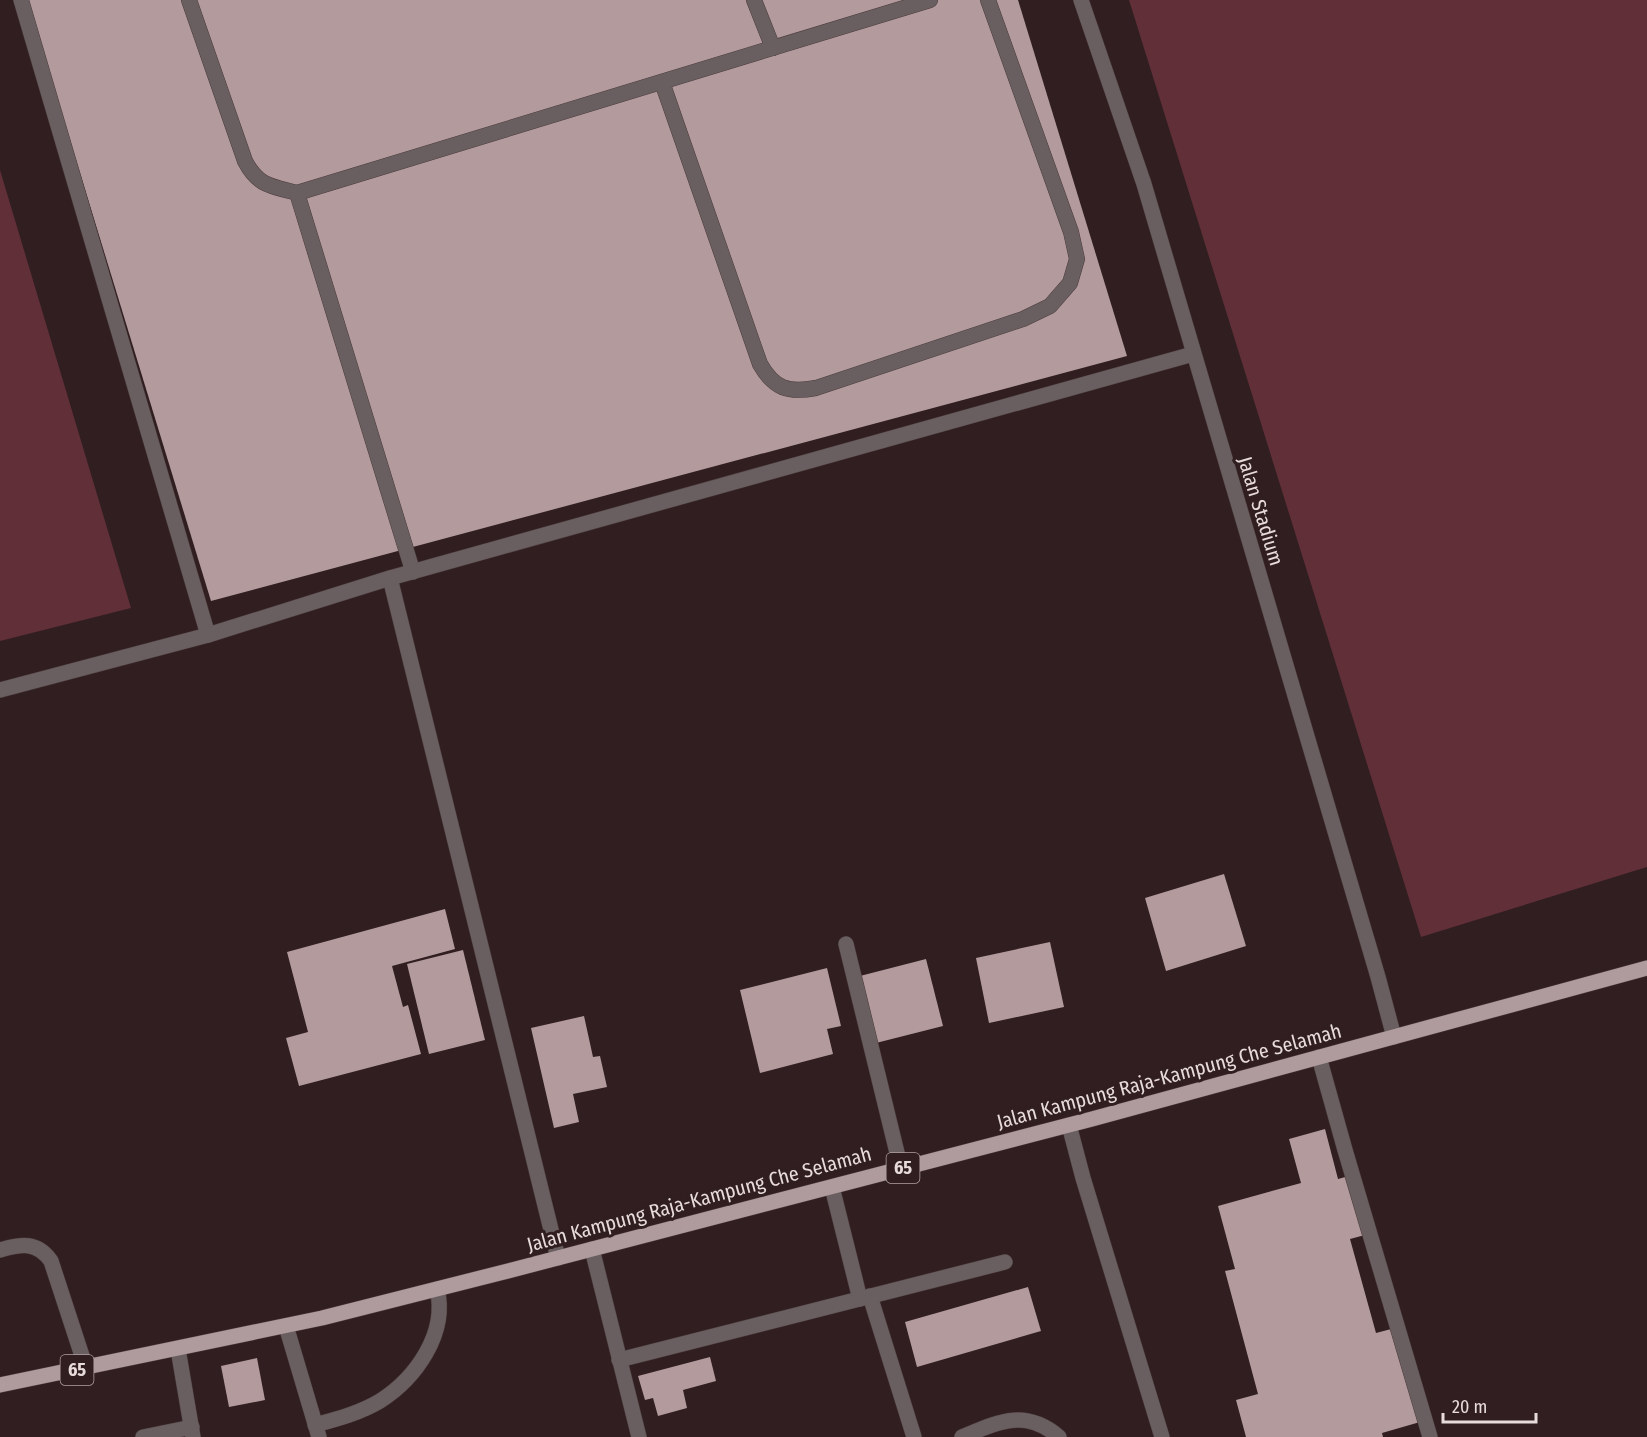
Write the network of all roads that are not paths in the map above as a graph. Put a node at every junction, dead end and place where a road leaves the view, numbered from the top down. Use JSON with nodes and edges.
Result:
{"nodes":[{"id":1,"x":21,"y":0,"type":"edge"},
{"id":2,"x":189,"y":0,"type":"edge"},
{"id":3,"x":754,"y":0,"type":"edge"},
{"id":4,"x":930,"y":0,"type":"edge"},
{"id":5,"x":988,"y":0,"type":"edge"},
{"id":6,"x":1081,"y":0,"type":"edge"},
{"id":7,"x":773,"y":48,"type":"junction"},
{"id":8,"x":662,"y":82,"type":"junction"},
{"id":9,"x":297,"y":193,"type":"junction"},
{"id":10,"x":1193,"y":354,"type":"junction"},
{"id":11,"x":413,"y":572,"type":"junction"},
{"id":12,"x":390,"y":578,"type":"junction"},
{"id":13,"x":208,"y":634,"type":"junction"},
{"id":14,"x":0,"y":690,"type":"edge"},
{"id":15,"x":846,"y":944,"type":"dead end"},
{"id":16,"x":1647,"y":968,"type":"edge"},
{"id":17,"x":1394,"y":1037,"type":"junction"},
{"id":18,"x":1319,"y":1057,"type":"junction"},
{"id":19,"x":1069,"y":1125,"type":"junction"},
{"id":20,"x":901,"y":1169,"type":"junction"},
{"id":21,"x":832,"y":1187,"type":"junction"},
{"id":22,"x":592,"y":1249,"type":"junction"},
{"id":23,"x":0,"y":1250,"type":"edge"},
{"id":24,"x":558,"y":1258,"type":"junction"},
{"id":25,"x":1005,"y":1262,"type":"dead end"},
{"id":26,"x":436,"y":1289,"type":"junction"},
{"id":27,"x":865,"y":1297,"type":"junction"},
{"id":28,"x":286,"y":1326,"type":"junction"},
{"id":29,"x":178,"y":1349,"type":"junction"},
{"id":30,"x":619,"y":1360,"type":"junction"},
{"id":31,"x":86,"y":1368,"type":"junction"},
{"id":32,"x":0,"y":1385,"type":"edge"},
{"id":33,"x":317,"y":1431,"type":"edge"},
{"id":34,"x":192,"y":1432,"type":"edge"},
{"id":35,"x":143,"y":1437,"type":"edge"},
{"id":36,"x":639,"y":1437,"type":"edge"},
{"id":37,"x":914,"y":1437,"type":"edge"},
{"id":38,"x":962,"y":1437,"type":"edge"},
{"id":39,"x":1059,"y":1437,"type":"edge"},
{"id":40,"x":1162,"y":1437,"type":"edge"},
{"id":41,"x":1431,"y":1437,"type":"edge"}],
"edges":[{"from":1,"to":13,"type":"street"},
{"from":2,"to":9,"type":"street"},
{"from":3,"to":7,"type":"street"},
{"from":4,"to":7,"type":"street"},
{"from":5,"to":8,"type":"street"},
{"from":6,"to":10,"type":"street","name":"Jalan Stadium"},
{"from":7,"to":8,"type":"street"},
{"from":8,"to":9,"type":"street"},
{"from":9,"to":11,"type":"street"},
{"from":10,"to":11,"type":"street"},
{"from":10,"to":17,"type":"street","name":"Jalan Stadium"},
{"from":11,"to":12,"type":"street"},
{"from":12,"to":13,"type":"street"},
{"from":12,"to":24,"type":"street"},
{"from":13,"to":14,"type":"street"},
{"from":15,"to":20,"type":"street"},
{"from":16,"to":17,"type":"main road","name":"Jalan Kampung Raja-Kampung Che Selamah","number":"65"},
{"from":17,"to":18,"type":"main road","name":"Jalan Kampung Raja-Kampung Che Selamah","number":"65"},
{"from":18,"to":19,"type":"main road","name":"Jalan Kampung Raja-Kampung Che Selamah","number":"65"},
{"from":18,"to":41,"type":"street"},
{"from":19,"to":20,"type":"main road","name":"Jalan Kampung Raja-Kampung Che Selamah","number":"65"},
{"from":19,"to":40,"type":"street"},
{"from":20,"to":21,"type":"main road","name":"Jalan Kampung Raja-Kampung Che Selamah","number":"65"},
{"from":21,"to":22,"type":"main road","name":"Jalan Kampung Raja-Kampung Che Selamah","number":"65"},
{"from":21,"to":27,"type":"street"},
{"from":22,"to":24,"type":"main road","name":"Jalan Kampung Raja-Kampung Che Selamah","number":"65"},
{"from":22,"to":30,"type":"street"},
{"from":23,"to":31,"type":"street"},
{"from":24,"to":26,"type":"main road","name":"Jalan Kampung Raja-Kampung Che Selamah","number":"65"},
{"from":25,"to":27,"type":"street"},
{"from":26,"to":28,"type":"main road","name":"Jalan Kampung Raja-Kampung Che Selamah","number":"65"},
{"from":26,"to":33,"type":"street"},
{"from":27,"to":30,"type":"street"},
{"from":27,"to":37,"type":"street"},
{"from":28,"to":29,"type":"main road","name":"Jalan Kampung Raja-Kampung Che Selamah","number":"65"},
{"from":28,"to":33,"type":"street"},
{"from":29,"to":31,"type":"main road","name":"Jalan Kampung Raja-Kampung Che Selamah","number":"65"},
{"from":29,"to":34,"type":"street"},
{"from":30,"to":36,"type":"street"},
{"from":31,"to":32,"type":"main road","name":"Jalan Kampung Raja-Kampung Che Selamah","number":"65"},
{"from":34,"to":35,"type":"street"},
{"from":38,"to":39,"type":"street"}]}
